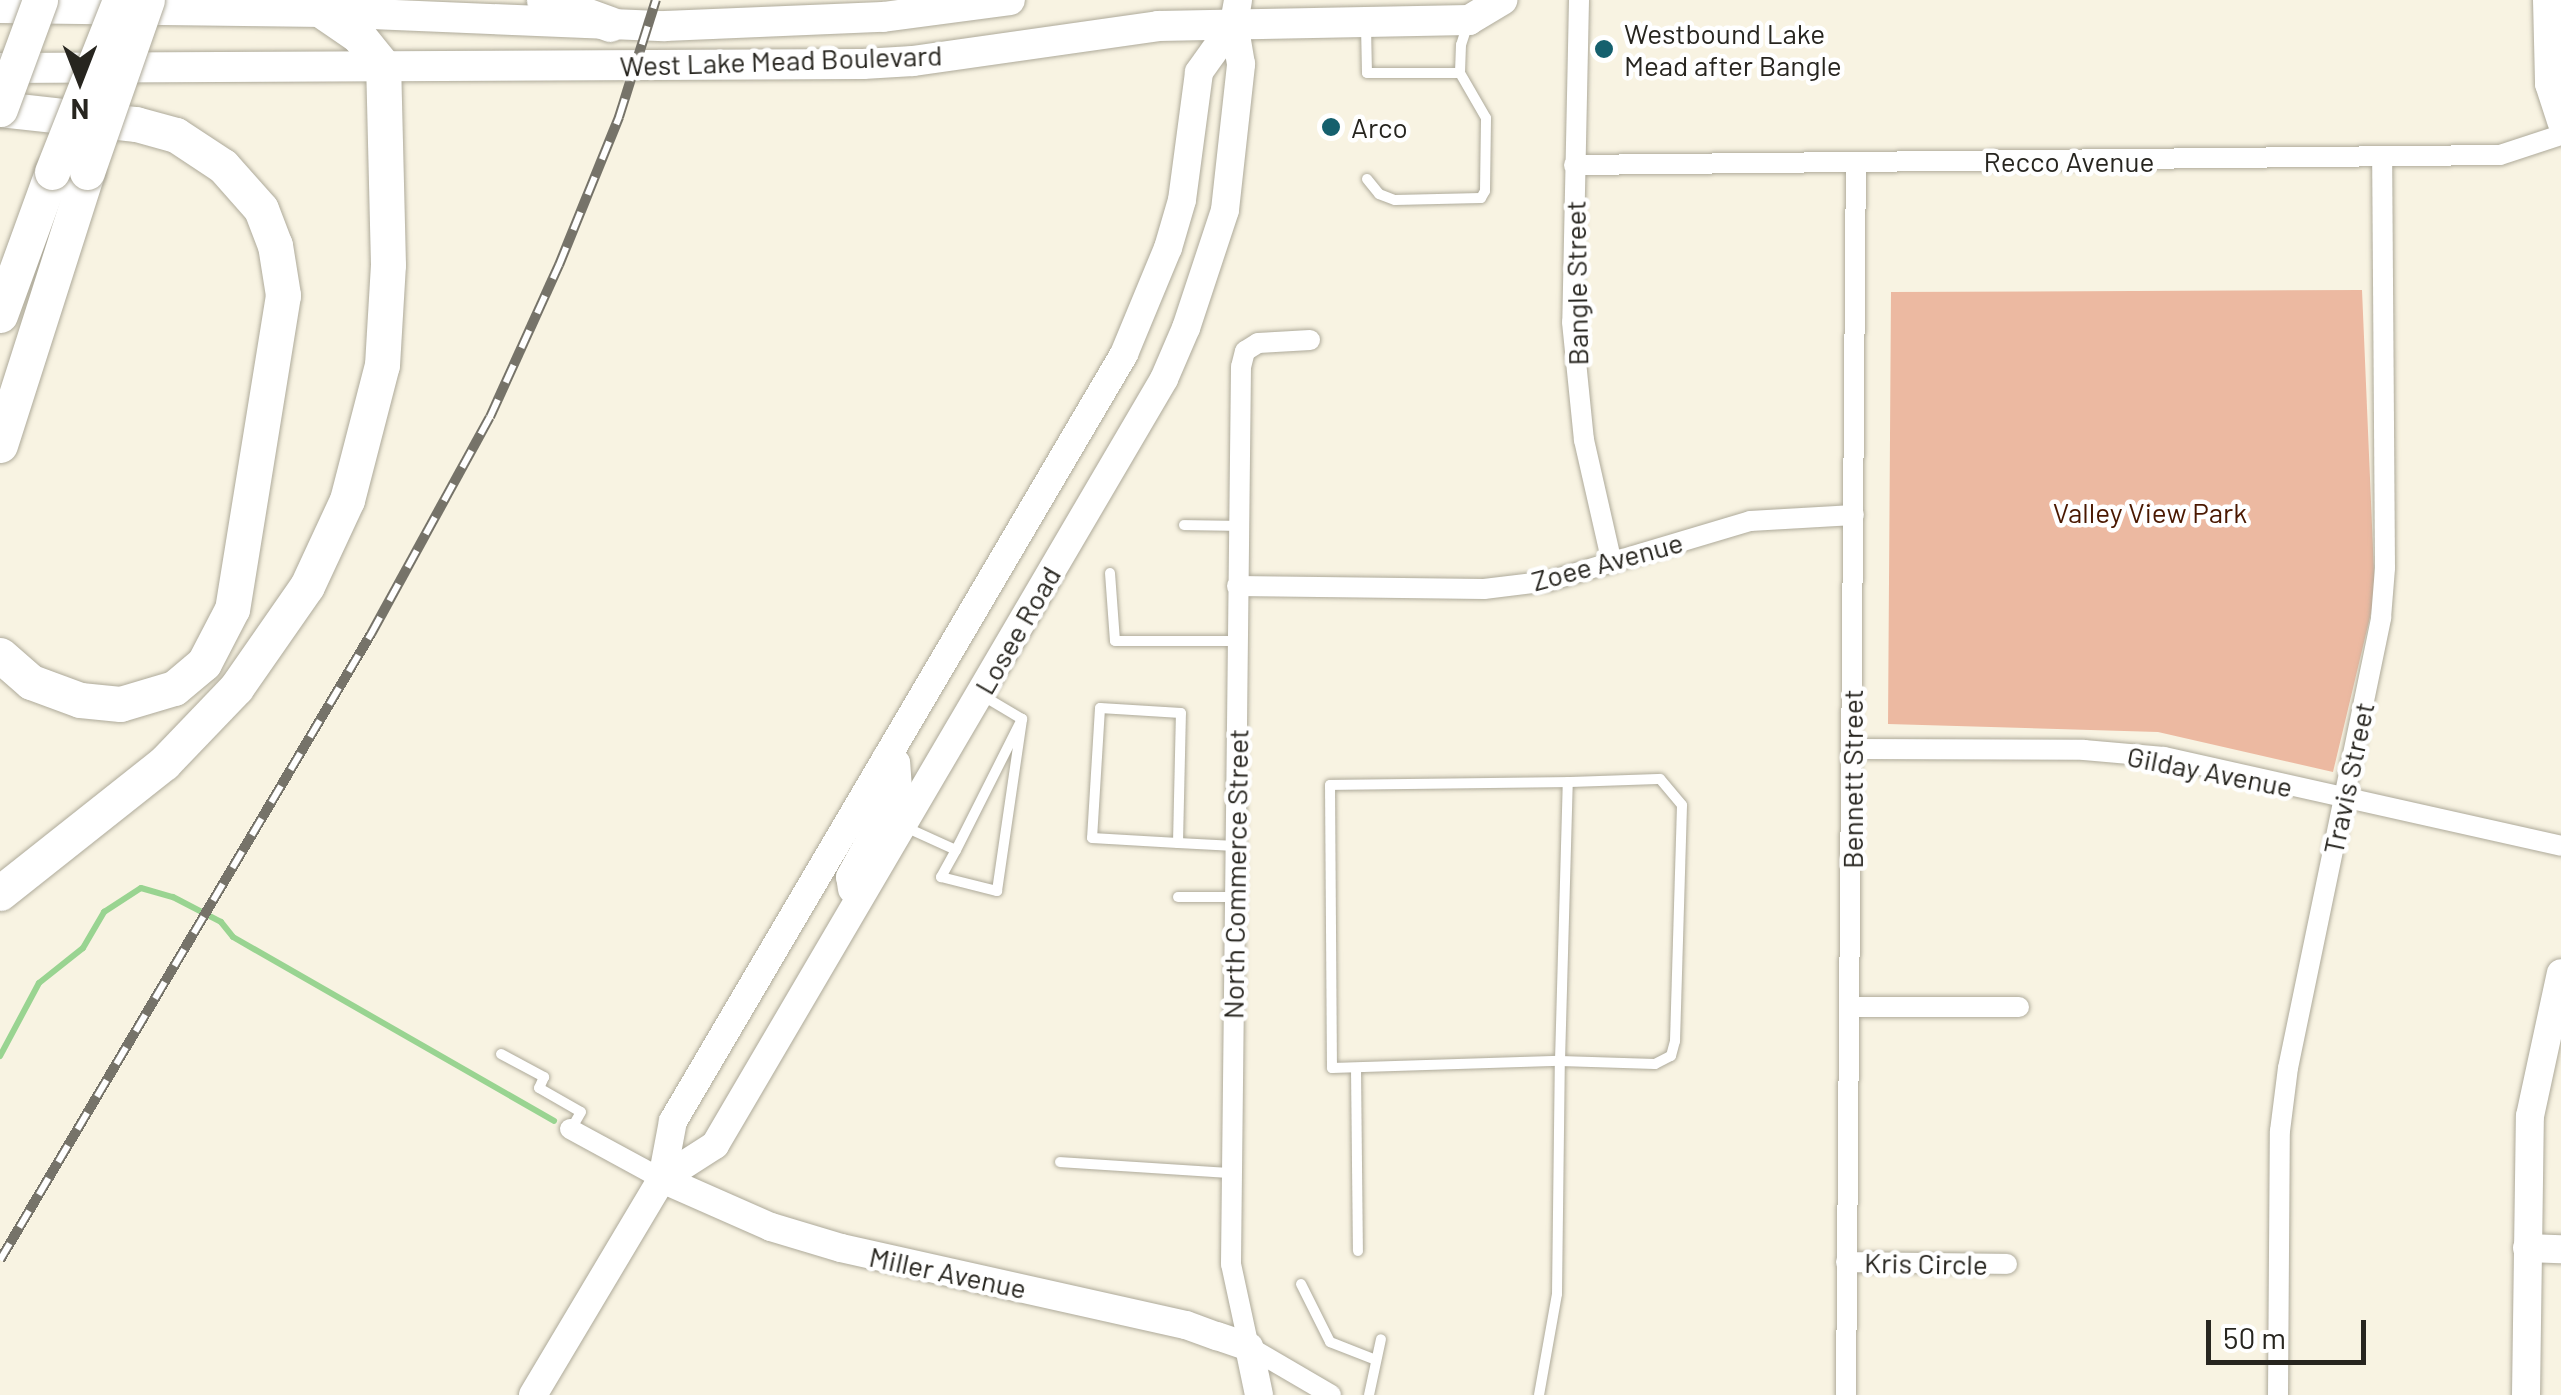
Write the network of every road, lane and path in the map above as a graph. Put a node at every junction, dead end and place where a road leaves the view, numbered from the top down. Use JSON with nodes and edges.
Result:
{"nodes":[{"id":1,"x":120,"y":0,"type":"edge"},
{"id":2,"x":147,"y":0,"type":"edge"},
{"id":3,"x":544,"y":0,"type":"edge"},
{"id":4,"x":1010,"y":0,"type":"edge"},
{"id":5,"x":1502,"y":0,"type":"edge"},
{"id":6,"x":1579,"y":0,"type":"edge"},
{"id":7,"x":2546,"y":0,"type":"edge"},
{"id":8,"x":56,"y":4,"type":"edge"},
{"id":9,"x":0,"y":8,"type":"edge"},
{"id":10,"x":1236,"y":11,"type":"edge"},
{"id":11,"x":324,"y":12,"type":"junction"},
{"id":12,"x":1470,"y":20,"type":"junction"},
{"id":13,"x":1366,"y":21,"type":"junction"},
{"id":14,"x":610,"y":24,"type":"junction"},
{"id":15,"x":382,"y":66,"type":"junction"},
{"id":16,"x":0,"y":68,"type":"edge"},
{"id":17,"x":1460,"y":73,"type":"junction"},
{"id":18,"x":0,"y":109,"type":"edge"},
{"id":19,"x":2561,"y":122,"type":"edge"},
{"id":20,"x":2561,"y":135,"type":"edge"},
{"id":21,"x":2382,"y":158,"type":"junction"},
{"id":22,"x":1856,"y":162,"type":"junction"},
{"id":23,"x":1574,"y":165,"type":"junction"},
{"id":24,"x":1367,"y":179,"type":"dead end"},
{"id":25,"x":0,"y":314,"type":"edge"},
{"id":26,"x":1310,"y":340,"type":"dead end"},
{"id":27,"x":0,"y":445,"type":"edge"},
{"id":28,"x":1854,"y":514,"type":"junction"},
{"id":29,"x":1184,"y":525,"type":"dead end"},
{"id":30,"x":1238,"y":526,"type":"junction"},
{"id":31,"x":1612,"y":562,"type":"junction"},
{"id":32,"x":1110,"y":573,"type":"dead end"},
{"id":33,"x":1238,"y":586,"type":"junction"},
{"id":34,"x":1237,"y":640,"type":"junction"},
{"id":35,"x":0,"y":655,"type":"edge"},
{"id":36,"x":980,"y":694,"type":"junction"},
{"id":37,"x":1022,"y":719,"type":"junction"},
{"id":38,"x":1852,"y":749,"type":"junction"},
{"id":39,"x":886,"y":758,"type":"junction"},
{"id":40,"x":1568,"y":782,"type":"junction"},
{"id":41,"x":2344,"y":798,"type":"junction"},
{"id":42,"x":902,"y":826,"type":"junction"},
{"id":43,"x":1178,"y":843,"type":"junction"},
{"id":44,"x":1235,"y":846,"type":"junction"},
{"id":45,"x":2561,"y":846,"type":"edge"},
{"id":46,"x":956,"y":850,"type":"junction"},
{"id":47,"x":0,"y":893,"type":"edge"},
{"id":48,"x":1178,"y":896,"type":"dead end"},
{"id":49,"x":1234,"y":896,"type":"junction"},
{"id":50,"x":855,"y":905,"type":"junction"},
{"id":51,"x":2561,"y":973,"type":"edge"},
{"id":52,"x":1850,"y":1007,"type":"junction"},
{"id":53,"x":2019,"y":1007,"type":"dead end"},
{"id":54,"x":501,"y":1054,"type":"dead end"},
{"id":55,"x":1560,"y":1061,"type":"junction"},
{"id":56,"x":1356,"y":1068,"type":"junction"},
{"id":57,"x":570,"y":1130,"type":"joint"},
{"id":58,"x":1060,"y":1162,"type":"dead end"},
{"id":59,"x":1232,"y":1173,"type":"junction"},
{"id":60,"x":662,"y":1179,"type":"junction"},
{"id":61,"x":2528,"y":1248,"type":"junction"},
{"id":62,"x":2561,"y":1248,"type":"edge"},
{"id":63,"x":1358,"y":1251,"type":"dead end"},
{"id":64,"x":1846,"y":1262,"type":"junction"},
{"id":65,"x":2007,"y":1264,"type":"dead end"},
{"id":66,"x":1301,"y":1284,"type":"dead end"},
{"id":67,"x":1381,"y":1339,"type":"dead end"},
{"id":68,"x":1249,"y":1347,"type":"junction"},
{"id":69,"x":1376,"y":1360,"type":"junction"},
{"id":70,"x":533,"y":1395,"type":"edge"},
{"id":71,"x":1259,"y":1395,"type":"edge"},
{"id":72,"x":1331,"y":1395,"type":"edge"},
{"id":73,"x":1369,"y":1395,"type":"edge"},
{"id":74,"x":1539,"y":1395,"type":"edge"},
{"id":75,"x":1846,"y":1395,"type":"edge"},
{"id":76,"x":2278,"y":1395,"type":"edge"},
{"id":77,"x":2526,"y":1395,"type":"edge"}],
"edges":[{"from":1,"to":25,"type":"highway","bridge":true},
{"from":2,"to":27,"type":"highway","bridge":true},
{"from":3,"to":14,"type":"highway"},
{"from":4,"to":14,"type":"main road","name":"West Lake Mead Boulevard"},
{"from":5,"to":12,"type":"main road"},
{"from":6,"to":23,"type":"street","name":"Bangle Street"},
{"from":7,"to":19,"type":"main road"},
{"from":8,"to":9,"type":"main road","name":"West Lake Mead Boulevard"},
{"from":8,"to":11,"type":"main road","name":"West Lake Mead Boulevard"},
{"from":8,"to":18,"type":"highway","bridge":true},
{"from":10,"to":13,"type":"main road","name":"West Lake Mead Boulevard"},
{"from":10,"to":15,"type":"main road","name":"West Lake Mead Boulevard"},
{"from":10,"to":36,"type":"main road","name":"Losee Road"},
{"from":10,"to":39,"type":"main road","name":"Losee Road"},
{"from":11,"to":14,"type":"main road","name":"West Lake Mead Boulevard"},
{"from":11,"to":15,"type":"highway"},
{"from":12,"to":13,"type":"main road","name":"West Lake Mead Boulevard"},
{"from":12,"to":17,"type":"lane"},
{"from":13,"to":17,"type":"lane"},
{"from":15,"to":16,"type":"main road","name":"West Lake Mead Boulevard"},
{"from":15,"to":47,"type":"highway"},
{"from":17,"to":24,"type":"lane"},
{"from":18,"to":35,"type":"highway"},
{"from":20,"to":21,"type":"street","name":"Recco Avenue"},
{"from":21,"to":22,"type":"street","name":"Recco Avenue"},
{"from":21,"to":41,"type":"street","name":"Travis Street"},
{"from":22,"to":23,"type":"street","name":"Recco Avenue"},
{"from":22,"to":28,"type":"street","name":"Bennett Street"},
{"from":23,"to":31,"type":"street","name":"Bangle Street"},
{"from":26,"to":30,"type":"street","name":"North Commerce Street"},
{"from":28,"to":31,"type":"street","name":"Zoee Avenue"},
{"from":28,"to":38,"type":"street","name":"Bennett Street"},
{"from":29,"to":30,"type":"lane"},
{"from":30,"to":33,"type":"street","name":"North Commerce Street"},
{"from":31,"to":33,"type":"street","name":"Zoee Avenue"},
{"from":32,"to":34,"type":"lane"},
{"from":33,"to":34,"type":"street","name":"North Commerce Street"},
{"from":34,"to":44,"type":"street","name":"North Commerce Street"},
{"from":36,"to":37,"type":"lane"},
{"from":36,"to":42,"type":"main road","name":"Losee Road"},
{"from":37,"to":46,"type":"lane"},
{"from":37,"to":46,"type":"lane"},
{"from":38,"to":41,"type":"street","name":"Gilday Avenue"},
{"from":38,"to":52,"type":"street","name":"Bennett Street"},
{"from":39,"to":50,"type":"main road"},
{"from":39,"to":60,"type":"main road","name":"Losee Road"},
{"from":40,"to":55,"type":"lane"},
{"from":40,"to":55,"type":"lane"},
{"from":40,"to":56,"type":"lane"},
{"from":41,"to":45,"type":"street","name":"Gilday Avenue"},
{"from":41,"to":76,"type":"street","name":"Travis Street"},
{"from":42,"to":46,"type":"lane"},
{"from":42,"to":50,"type":"main road","name":"Losee Road"},
{"from":43,"to":43,"type":"lane"},
{"from":43,"to":44,"type":"lane"},
{"from":44,"to":49,"type":"street","name":"North Commerce Street"},
{"from":48,"to":49,"type":"lane"},
{"from":49,"to":59,"type":"street","name":"North Commerce Street"},
{"from":50,"to":60,"type":"main road","name":"Losee Road"},
{"from":51,"to":61,"type":"main road"},
{"from":52,"to":53,"type":"street"},
{"from":52,"to":64,"type":"street","name":"Bennett Street"},
{"from":54,"to":57,"type":"lane"},
{"from":55,"to":56,"type":"lane"},
{"from":55,"to":74,"type":"lane"},
{"from":56,"to":63,"type":"lane"},
{"from":57,"to":60,"type":"street","name":"Miller Avenue"},
{"from":58,"to":59,"type":"lane"},
{"from":59,"to":68,"type":"street","name":"North Commerce Street"},
{"from":60,"to":68,"type":"main road","name":"Miller Avenue"},
{"from":60,"to":70,"type":"main road","name":"Losee Road"},
{"from":61,"to":62,"type":"main road"},
{"from":61,"to":77,"type":"main road"},
{"from":64,"to":65,"type":"street","name":"Kris Circle"},
{"from":64,"to":75,"type":"street","name":"Bennett Street"},
{"from":66,"to":69,"type":"lane"},
{"from":67,"to":69,"type":"lane"},
{"from":68,"to":71,"type":"main road","name":"North Commerce Street"},
{"from":68,"to":72,"type":"street","name":"Miller Avenue"},
{"from":69,"to":73,"type":"lane"}]}
